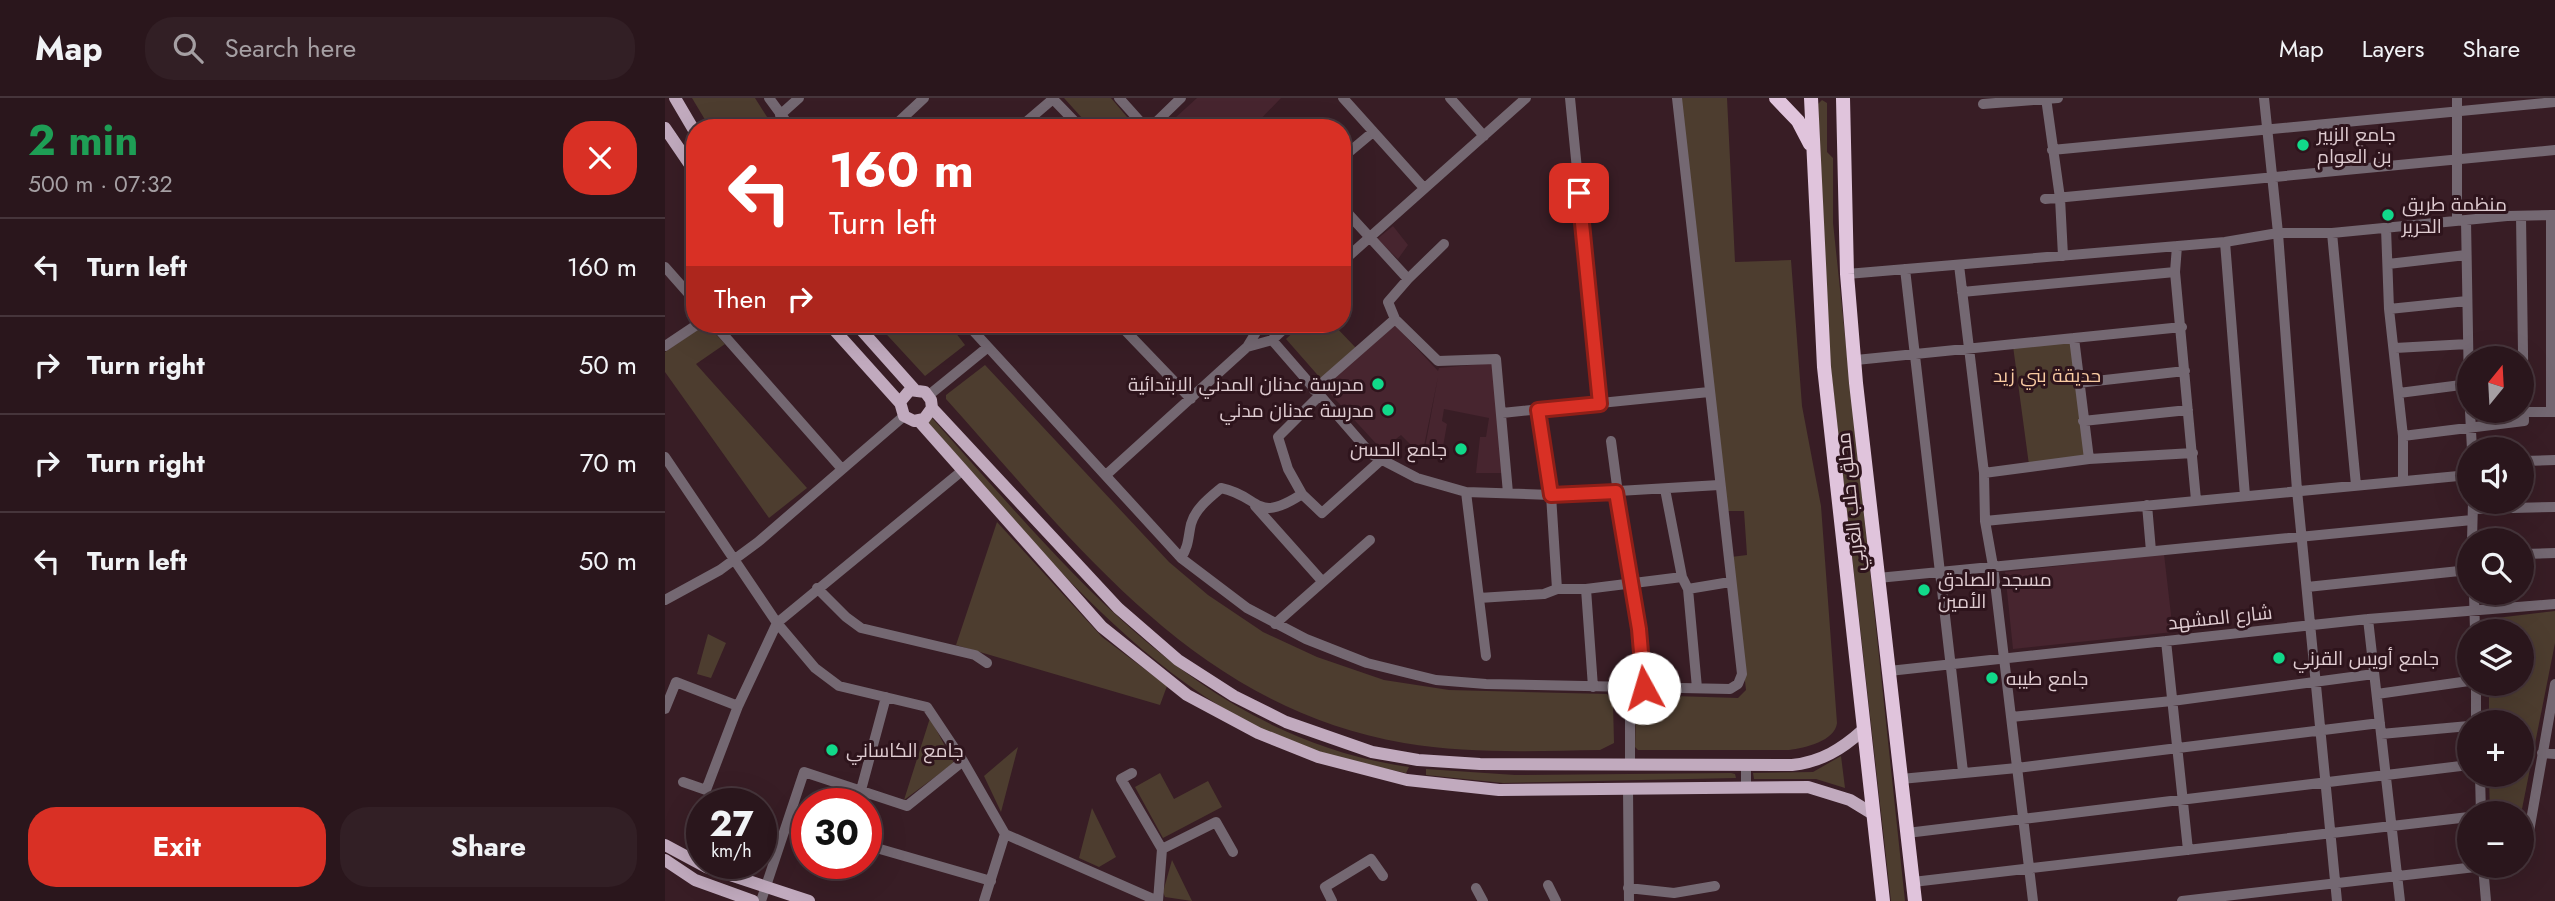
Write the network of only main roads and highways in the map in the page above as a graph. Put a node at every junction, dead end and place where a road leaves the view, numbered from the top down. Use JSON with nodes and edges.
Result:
{"nodes":[{"id":1,"x":675,"y":98,"type":"edge"},
{"id":2,"x":1776,"y":98,"type":"edge"},
{"id":3,"x":1811,"y":98,"type":"edge"},
{"id":4,"x":1842,"y":99,"type":"edge"},
{"id":5,"x":687,"y":119,"type":"edge"},
{"id":6,"x":665,"y":128,"type":"edge"},
{"id":7,"x":1813,"y":152,"type":"junction"},
{"id":8,"x":686,"y":159,"type":"edge"},
{"id":9,"x":837,"y":333,"type":"edge"},
{"id":10,"x":864,"y":333,"type":"edge"},
{"id":11,"x":914,"y":389,"type":"junction"},
{"id":12,"x":930,"y":402,"type":"junction"},
{"id":13,"x":902,"y":409,"type":"junction"},
{"id":14,"x":919,"y":421,"type":"junction"},
{"id":15,"x":1863,"y":730,"type":"junction"},
{"id":16,"x":1418,"y":760,"type":"junction"},
{"id":17,"x":1416,"y":781,"type":"junction"},
{"id":18,"x":1873,"y":814,"type":"junction"},
{"id":19,"x":665,"y":845,"type":"edge"},
{"id":20,"x":665,"y":860,"type":"edge"},
{"id":21,"x":748,"y":900,"type":"edge"},
{"id":22,"x":809,"y":901,"type":"edge"},
{"id":23,"x":1883,"y":901,"type":"edge"},
{"id":24,"x":1915,"y":901,"type":"edge"}],
"edges":[{"from":1,"to":5,"type":"main road"},
{"from":2,"to":7,"type":"highway"},
{"from":3,"to":7,"type":"highway","name":"محلق حلب الغربي"},
{"from":4,"to":24,"type":"highway","name":"محلق حلب الغربي"},
{"from":6,"to":8,"type":"main road"},
{"from":7,"to":15,"type":"highway","name":"محلق حلب الغربي"},
{"from":9,"to":13,"type":"main road"},
{"from":10,"to":11,"type":"main road"},
{"from":11,"to":12,"type":"main road"},
{"from":11,"to":13,"type":"main road"},
{"from":12,"to":14,"type":"main road"},
{"from":12,"to":16,"type":"main road"},
{"from":13,"to":14,"type":"main road"},
{"from":14,"to":17,"type":"main road"},
{"from":15,"to":16,"type":"main road"},
{"from":15,"to":18,"type":"highway","name":"محلق حلب الغربي"},
{"from":16,"to":17,"type":"main road"},
{"from":17,"to":18,"type":"main road"},
{"from":18,"to":23,"type":"highway","name":"محلق حلب الغربي"},
{"from":19,"to":22,"type":"main road"},
{"from":20,"to":21,"type":"main road"}]}
